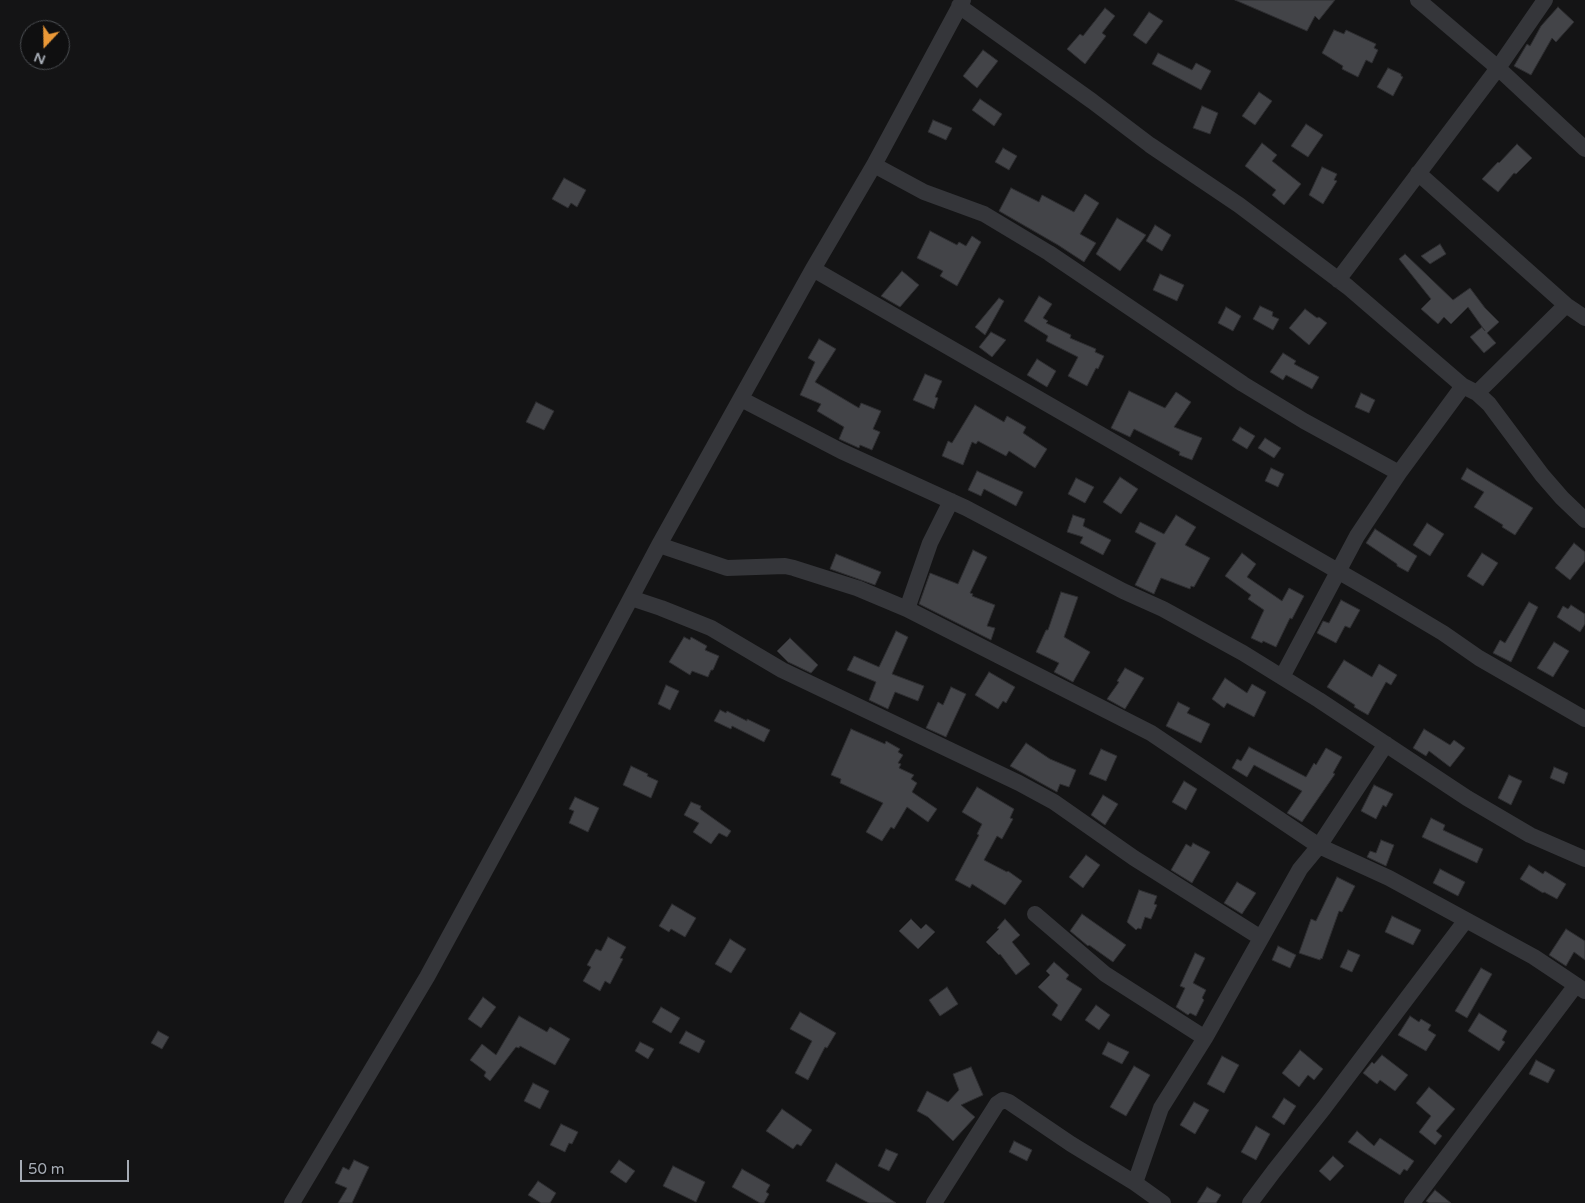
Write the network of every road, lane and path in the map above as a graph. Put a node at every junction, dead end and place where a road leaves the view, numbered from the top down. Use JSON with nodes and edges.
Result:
{"nodes":[{"id":1,"x":1418,"y":0,"type":"edge"},
{"id":2,"x":1545,"y":0,"type":"edge"},
{"id":3,"x":961,"y":3,"type":"edge"},
{"id":4,"x":1498,"y":68,"type":"junction"},
{"id":5,"x":1585,"y":149,"type":"edge"},
{"id":6,"x":874,"y":165,"type":"junction"},
{"id":7,"x":1418,"y":173,"type":"junction"},
{"id":8,"x":813,"y":269,"type":"junction"},
{"id":9,"x":1338,"y":280,"type":"junction"},
{"id":10,"x":1566,"y":305,"type":"junction"},
{"id":11,"x":1585,"y":318,"type":"edge"},
{"id":12,"x":1470,"y":390,"type":"junction"},
{"id":13,"x":741,"y":399,"type":"junction"},
{"id":14,"x":1399,"y":473,"type":"junction"},
{"id":15,"x":951,"y":501,"type":"junction"},
{"id":16,"x":1585,"y":520,"type":"edge"},
{"id":17,"x":659,"y":545,"type":"junction"},
{"id":18,"x":1337,"y":571,"type":"junction"},
{"id":19,"x":631,"y":598,"type":"junction"},
{"id":20,"x":907,"y":609,"type":"junction"},
{"id":21,"x":1282,"y":677,"type":"junction"},
{"id":22,"x":1585,"y":719,"type":"edge"},
{"id":23,"x":1386,"y":744,"type":"junction"},
{"id":24,"x":1319,"y":846,"type":"junction"},
{"id":25,"x":1585,"y":859,"type":"edge"},
{"id":26,"x":1035,"y":914,"type":"dead end"},
{"id":27,"x":1466,"y":920,"type":"junction"},
{"id":28,"x":1261,"y":938,"type":"junction"},
{"id":29,"x":1580,"y":988,"type":"edge"},
{"id":30,"x":1205,"y":1038,"type":"junction"},
{"id":31,"x":1135,"y":1183,"type":"junction"},
{"id":32,"x":292,"y":1203,"type":"edge"},
{"id":33,"x":934,"y":1203,"type":"edge"},
{"id":34,"x":1163,"y":1203,"type":"edge"},
{"id":35,"x":1250,"y":1203,"type":"edge"},
{"id":36,"x":1412,"y":1203,"type":"edge"}],
"edges":[{"from":1,"to":4,"type":"street"},
{"from":2,"to":4,"type":"street"},
{"from":3,"to":6,"type":"street"},
{"from":3,"to":9,"type":"street"},
{"from":4,"to":5,"type":"street"},
{"from":4,"to":7,"type":"street"},
{"from":6,"to":8,"type":"street"},
{"from":6,"to":14,"type":"street"},
{"from":7,"to":9,"type":"street"},
{"from":7,"to":10,"type":"street"},
{"from":8,"to":13,"type":"street"},
{"from":8,"to":18,"type":"street"},
{"from":9,"to":12,"type":"street"},
{"from":10,"to":11,"type":"street"},
{"from":10,"to":12,"type":"street"},
{"from":12,"to":14,"type":"street"},
{"from":12,"to":16,"type":"street"},
{"from":13,"to":15,"type":"street"},
{"from":13,"to":17,"type":"street"},
{"from":14,"to":18,"type":"street"},
{"from":15,"to":20,"type":"street"},
{"from":15,"to":21,"type":"street"},
{"from":17,"to":19,"type":"street"},
{"from":17,"to":20,"type":"street"},
{"from":18,"to":21,"type":"street"},
{"from":18,"to":22,"type":"street"},
{"from":19,"to":28,"type":"street"},
{"from":19,"to":32,"type":"street"},
{"from":20,"to":24,"type":"street"},
{"from":21,"to":23,"type":"street"},
{"from":23,"to":24,"type":"street"},
{"from":23,"to":25,"type":"street"},
{"from":24,"to":27,"type":"street"},
{"from":24,"to":28,"type":"street"},
{"from":26,"to":30,"type":"street"},
{"from":27,"to":29,"type":"street"},
{"from":27,"to":35,"type":"street"},
{"from":28,"to":30,"type":"street"},
{"from":29,"to":36,"type":"street"},
{"from":30,"to":31,"type":"street"},
{"from":31,"to":33,"type":"street"},
{"from":31,"to":34,"type":"street"}]}
